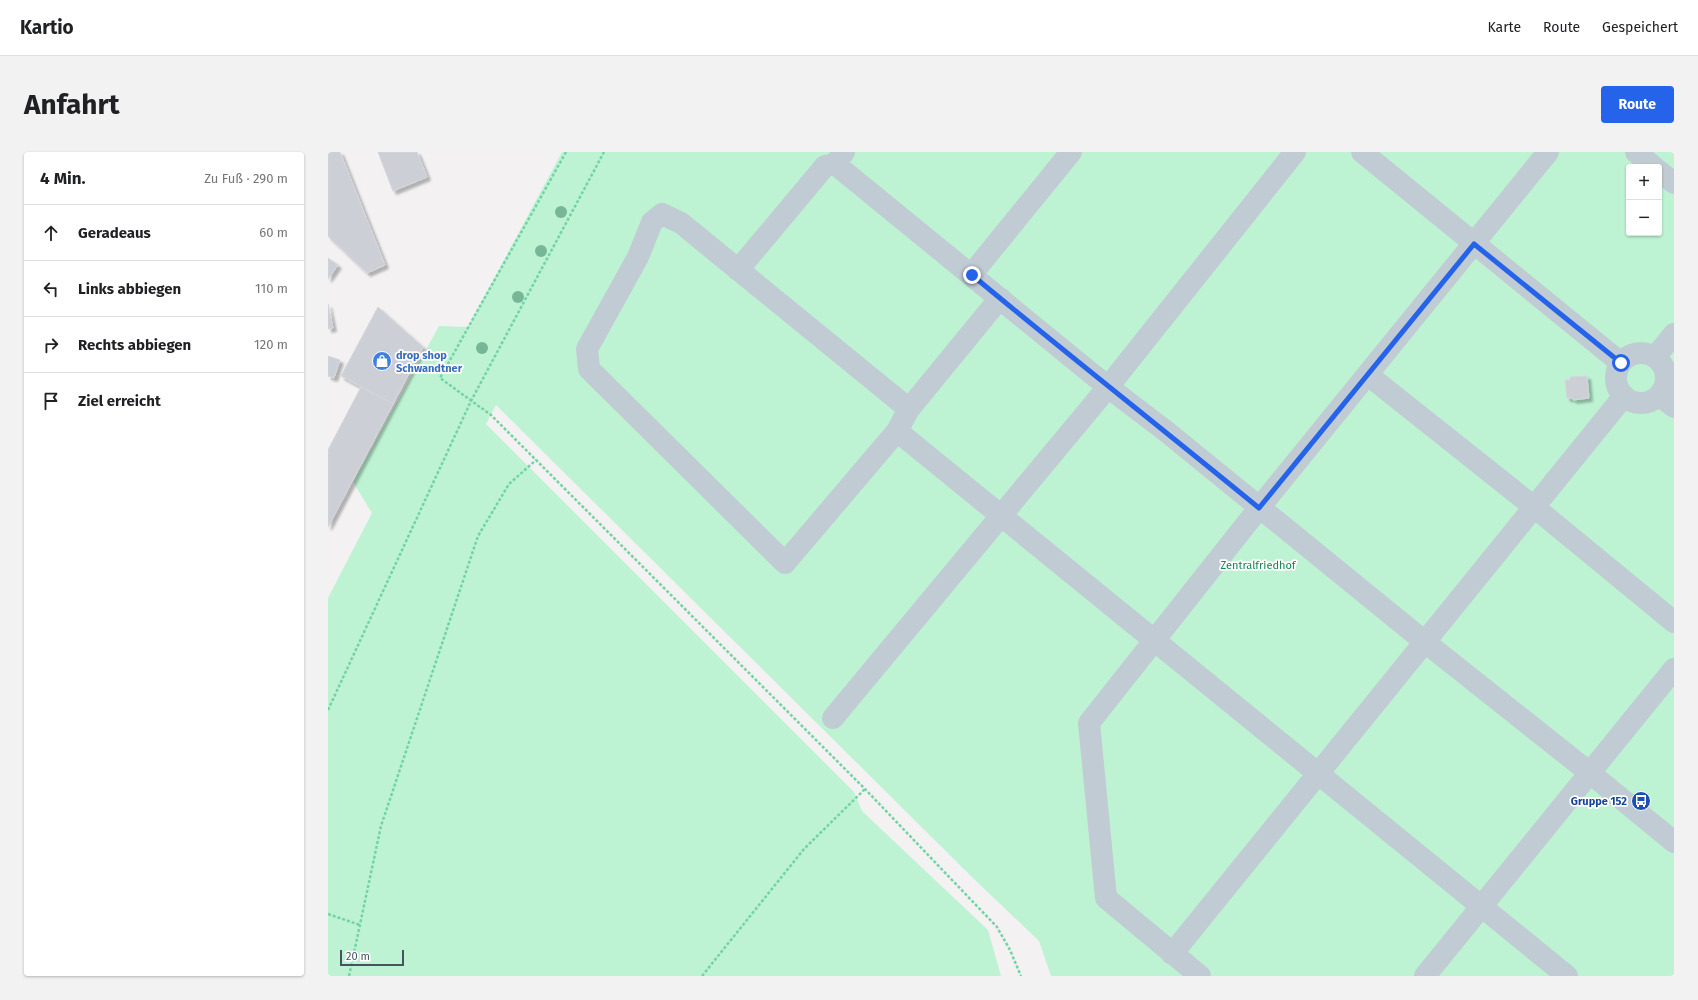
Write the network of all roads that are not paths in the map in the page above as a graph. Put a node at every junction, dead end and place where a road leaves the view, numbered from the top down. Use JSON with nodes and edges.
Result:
{"nodes":[{"id":1,"x":1071,"y":152,"type":"edge"},
{"id":2,"x":1295,"y":152,"type":"edge"},
{"id":3,"x":1362,"y":152,"type":"edge"},
{"id":4,"x":1548,"y":152,"type":"edge"},
{"id":5,"x":1636,"y":152,"type":"edge"},
{"id":6,"x":840,"y":158,"type":"edge"},
{"id":7,"x":1650,"y":164,"type":"edge"},
{"id":8,"x":1662,"y":173,"type":"edge"},
{"id":9,"x":1674,"y":183,"type":"edge"},
{"id":10,"x":1474,"y":244,"type":"junction"},
{"id":11,"x":738,"y":270,"type":"junction"},
{"id":12,"x":972,"y":275,"type":"junction"},
{"id":13,"x":1000,"y":298,"type":"junction"},
{"id":14,"x":1674,"y":334,"type":"edge"},
{"id":15,"x":1655,"y":357,"type":"junction"},
{"id":16,"x":1621,"y":363,"type":"junction"},
{"id":17,"x":1368,"y":375,"type":"junction"},
{"id":18,"x":1108,"y":387,"type":"junction"},
{"id":19,"x":1624,"y":396,"type":"junction"},
{"id":20,"x":1667,"y":401,"type":"edge"},
{"id":21,"x":909,"y":409,"type":"junction"},
{"id":22,"x":897,"y":431,"type":"junction"},
{"id":23,"x":1534,"y":507,"type":"junction"},
{"id":24,"x":1259,"y":508,"type":"junction"},
{"id":25,"x":1000,"y":516,"type":"junction"},
{"id":26,"x":1674,"y":622,"type":"edge"},
{"id":27,"x":1154,"y":641,"type":"junction"},
{"id":28,"x":1425,"y":642,"type":"junction"},
{"id":29,"x":1674,"y":669,"type":"edge"},
{"id":30,"x":833,"y":718,"type":"dead end"},
{"id":31,"x":1590,"y":773,"type":"junction"},
{"id":32,"x":1318,"y":774,"type":"junction"},
{"id":33,"x":1674,"y":842,"type":"edge"},
{"id":34,"x":1482,"y":907,"type":"junction"},
{"id":35,"x":1172,"y":954,"type":"junction"},
{"id":36,"x":1200,"y":976,"type":"edge"},
{"id":37,"x":1425,"y":976,"type":"edge"},
{"id":38,"x":1567,"y":976,"type":"edge"}],
"edges":[{"from":1,"to":12,"type":"lane"},
{"from":2,"to":18,"type":"lane"},
{"from":3,"to":10,"type":"lane"},
{"from":4,"to":10,"type":"lane"},
{"from":5,"to":7,"type":"lane"},
{"from":6,"to":11,"type":"lane"},
{"from":6,"to":12,"type":"lane"},
{"from":8,"to":9,"type":"lane"},
{"from":10,"to":16,"type":"lane"},
{"from":10,"to":17,"type":"lane"},
{"from":11,"to":21,"type":"lane"},
{"from":11,"to":22,"type":"lane"},
{"from":12,"to":13,"type":"lane"},
{"from":13,"to":18,"type":"lane"},
{"from":13,"to":21,"type":"lane"},
{"from":14,"to":15,"type":"lane"},
{"from":15,"to":16,"type":"lane"},
{"from":15,"to":20,"type":"lane"},
{"from":16,"to":19,"type":"lane"},
{"from":17,"to":23,"type":"lane"},
{"from":17,"to":24,"type":"lane"},
{"from":18,"to":24,"type":"lane"},
{"from":18,"to":25,"type":"lane"},
{"from":19,"to":20,"type":"lane"},
{"from":19,"to":23,"type":"lane"},
{"from":21,"to":22,"type":"lane"},
{"from":22,"to":25,"type":"lane"},
{"from":23,"to":26,"type":"lane"},
{"from":23,"to":28,"type":"lane"},
{"from":24,"to":27,"type":"lane"},
{"from":24,"to":28,"type":"lane"},
{"from":25,"to":27,"type":"lane"},
{"from":25,"to":30,"type":"lane"},
{"from":27,"to":32,"type":"lane"},
{"from":27,"to":35,"type":"lane"},
{"from":28,"to":31,"type":"lane"},
{"from":28,"to":32,"type":"lane"},
{"from":29,"to":31,"type":"lane"},
{"from":31,"to":33,"type":"lane"},
{"from":31,"to":34,"type":"lane"},
{"from":32,"to":34,"type":"lane"},
{"from":32,"to":35,"type":"lane"},
{"from":34,"to":37,"type":"lane"},
{"from":34,"to":38,"type":"lane"},
{"from":35,"to":36,"type":"lane"}]}
